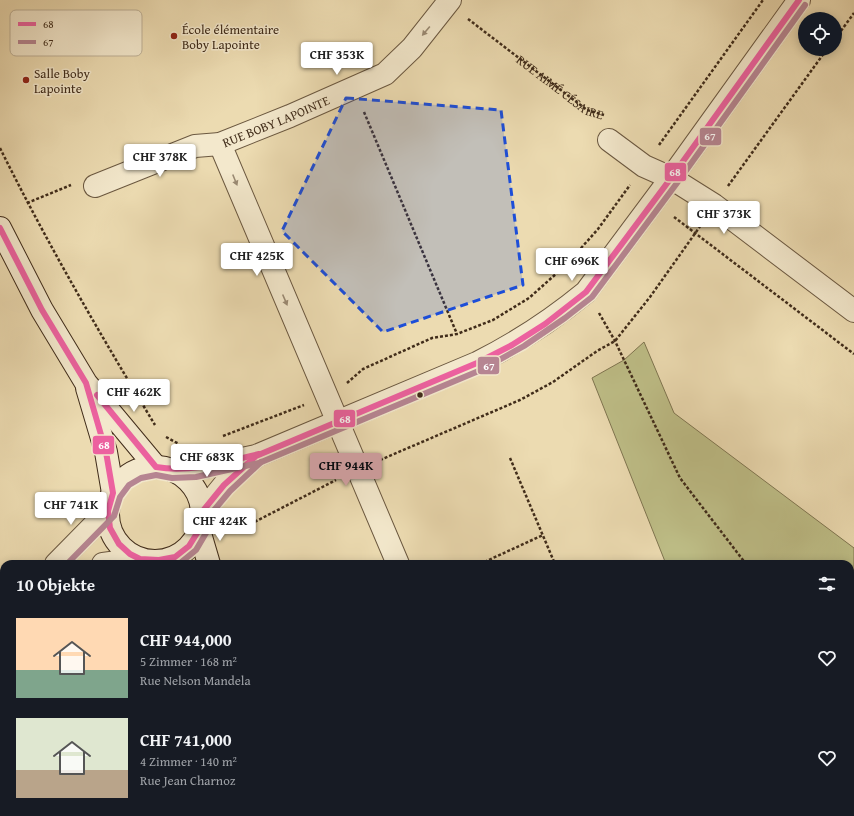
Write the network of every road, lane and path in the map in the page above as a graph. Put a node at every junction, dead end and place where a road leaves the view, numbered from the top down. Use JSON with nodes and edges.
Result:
{"nodes":[{"id":1,"x":450,"y":0,"type":"edge"},
{"id":2,"x":763,"y":0,"type":"edge"},
{"id":3,"x":799,"y":0,"type":"edge"},
{"id":4,"x":854,"y":13,"type":"edge"},
{"id":5,"x":468,"y":19,"type":"dead end"},
{"id":6,"x":842,"y":29,"type":"edge"},
{"id":7,"x":364,"y":112,"type":"dead end"},
{"id":8,"x":609,"y":116,"type":"dead end"},
{"id":9,"x":609,"y":140,"type":"dead end"},
{"id":10,"x":220,"y":144,"type":"junction"},
{"id":11,"x":0,"y":148,"type":"edge"},
{"id":12,"x":644,"y":166,"type":"junction"},
{"id":13,"x":671,"y":178,"type":"junction"},
{"id":14,"x":95,"y":186,"type":"joint"},
{"id":15,"x":654,"y":201,"type":"junction"},
{"id":16,"x":27,"y":203,"type":"junction"},
{"id":17,"x":0,"y":228,"type":"edge"},
{"id":18,"x":586,"y":292,"type":"junction"},
{"id":19,"x":854,"y":311,"type":"edge"},
{"id":20,"x":457,"y":334,"type":"junction"},
{"id":21,"x":854,"y":354,"type":"edge"},
{"id":22,"x":86,"y":383,"type":"junction"},
{"id":23,"x":325,"y":396,"type":"junction"},
{"id":24,"x":336,"y":422,"type":"junction"},
{"id":25,"x":160,"y":430,"type":"dead end"},
{"id":26,"x":163,"y":434,"type":"dead end"},
{"id":27,"x":216,"y":439,"type":"dead end"},
{"id":28,"x":182,"y":446,"type":"dead end"},
{"id":29,"x":256,"y":456,"type":"junction"},
{"id":30,"x":510,"y":458,"type":"dead end"},
{"id":31,"x":164,"y":468,"type":"junction"},
{"id":32,"x":110,"y":502,"type":"junction"},
{"id":33,"x":201,"y":521,"type":"junction"},
{"id":34,"x":543,"y":535,"type":"junction"},
{"id":35,"x":59,"y":560,"type":"edge"},
{"id":36,"x":151,"y":560,"type":"edge"},
{"id":37,"x":159,"y":560,"type":"edge"},
{"id":38,"x":208,"y":560,"type":"edge"},
{"id":39,"x":396,"y":560,"type":"edge"},
{"id":40,"x":489,"y":560,"type":"edge"},
{"id":41,"x":553,"y":560,"type":"edge"},
{"id":42,"x":743,"y":560,"type":"edge"}],
"edges":[{"from":1,"to":10,"type":"street","name":"RUE BOBY LAPOINTE","one_way":true},
{"from":2,"to":12,"type":"path"},
{"from":3,"to":13,"type":"street"},
{"from":4,"to":6,"type":"path"},
{"from":5,"to":8,"type":"path","name":"RUE AIMÉ CÉSAIRE"},
{"from":7,"to":20,"type":"path"},
{"from":9,"to":12,"type":"street"},
{"from":10,"to":14,"type":"street","name":"RUE BOBY LAPOINTE"},
{"from":10,"to":23,"type":"street","one_way":true},
{"from":11,"to":16,"type":"path"},
{"from":12,"to":13,"type":"street"},
{"from":13,"to":15,"type":"street"},
{"from":13,"to":19,"type":"street"},
{"from":14,"to":16,"type":"path"},
{"from":15,"to":18,"type":"street"},
{"from":15,"to":20,"type":"path"},
{"from":15,"to":21,"type":"path"},
{"from":16,"to":25,"type":"path"},
{"from":17,"to":22,"type":"street"},
{"from":18,"to":24,"type":"street"},
{"from":18,"to":42,"type":"path"},
{"from":20,"to":23,"type":"path"},
{"from":22,"to":31,"type":"street"},
{"from":22,"to":32,"type":"street"},
{"from":23,"to":24,"type":"street"},
{"from":23,"to":27,"type":"path"},
{"from":24,"to":29,"type":"street"},
{"from":24,"to":39,"type":"street"},
{"from":26,"to":28,"type":"path"},
{"from":29,"to":31,"type":"street"},
{"from":29,"to":33,"type":"street"},
{"from":30,"to":34,"type":"path"},
{"from":31,"to":32,"type":"street"},
{"from":31,"to":33,"type":"street"},
{"from":32,"to":35,"type":"street"},
{"from":32,"to":36,"type":"street"},
{"from":33,"to":37,"type":"street"},
{"from":33,"to":38,"type":"street"},
{"from":34,"to":40,"type":"path"},
{"from":34,"to":41,"type":"path"}]}
